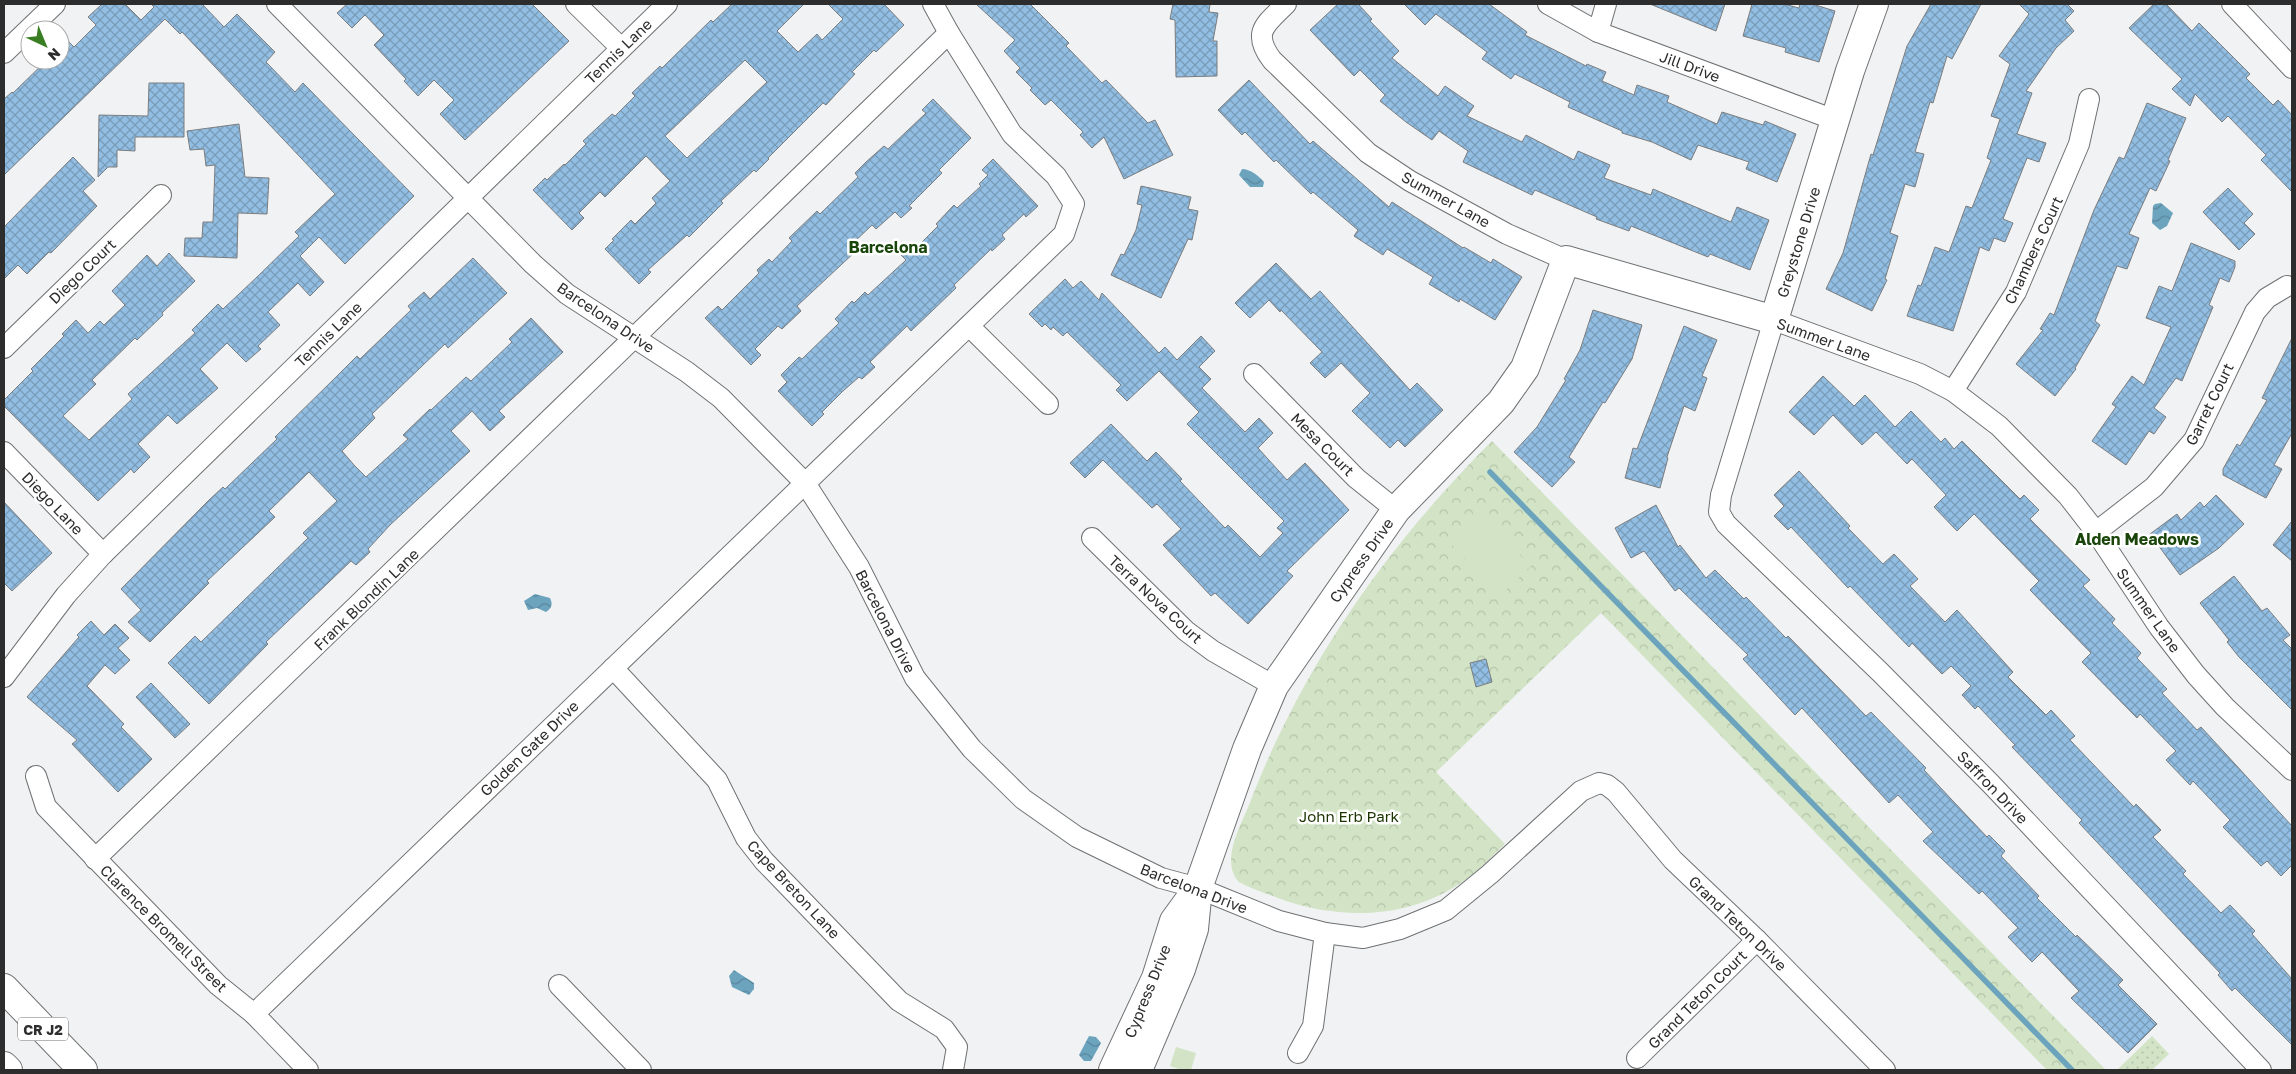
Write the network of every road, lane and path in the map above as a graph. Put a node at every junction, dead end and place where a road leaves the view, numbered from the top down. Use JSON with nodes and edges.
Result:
{"nodes":[{"id":1,"x":54,"y":4,"type":"edge"},
{"id":2,"x":277,"y":4,"type":"edge"},
{"id":3,"x":576,"y":4,"type":"edge"},
{"id":4,"x":667,"y":4,"type":"edge"},
{"id":5,"x":933,"y":4,"type":"edge"},
{"id":6,"x":1286,"y":4,"type":"edge"},
{"id":7,"x":1548,"y":4,"type":"edge"},
{"id":8,"x":1606,"y":4,"type":"edge"},
{"id":9,"x":1874,"y":4,"type":"edge"},
{"id":10,"x":2232,"y":4,"type":"edge"},
{"id":11,"x":1598,"y":32,"type":"junction"},
{"id":12,"x":949,"y":34,"type":"junction"},
{"id":13,"x":621,"y":48,"type":"junction"},
{"id":14,"x":4,"y":53,"type":"edge"},
{"id":15,"x":2292,"y":68,"type":"edge"},
{"id":16,"x":2088,"y":99,"type":"dead end"},
{"id":17,"x":1835,"y":120,"type":"junction"},
{"id":18,"x":161,"y":195,"type":"dead end"},
{"id":19,"x":468,"y":199,"type":"junction"},
{"id":20,"x":1566,"y":260,"type":"junction"},
{"id":21,"x":2287,"y":286,"type":"dead end"},
{"id":22,"x":1774,"y":320,"type":"junction"},
{"id":23,"x":969,"y":326,"type":"junction"},
{"id":24,"x":636,"y":338,"type":"junction"},
{"id":25,"x":4,"y":348,"type":"edge"},
{"id":26,"x":1254,"y":374,"type":"dead end"},
{"id":27,"x":1953,"y":391,"type":"junction"},
{"id":28,"x":1048,"y":404,"type":"dead end"},
{"id":29,"x":4,"y":452,"type":"edge"},
{"id":30,"x":805,"y":483,"type":"junction"},
{"id":31,"x":1396,"y":510,"type":"junction"},
{"id":32,"x":1719,"y":512,"type":"joint"},
{"id":33,"x":2096,"y":532,"type":"junction"},
{"id":34,"x":1092,"y":538,"type":"dead end"},
{"id":35,"x":103,"y":554,"type":"junction"},
{"id":36,"x":613,"y":668,"type":"junction"},
{"id":37,"x":4,"y":677,"type":"edge"},
{"id":38,"x":1274,"y":686,"type":"junction"},
{"id":39,"x":2292,"y":770,"type":"edge"},
{"id":40,"x":36,"y":776,"type":"dead end"},
{"id":41,"x":1590,"y":785,"type":"joint"},
{"id":42,"x":96,"y":859,"type":"junction"},
{"id":43,"x":1198,"y":888,"type":"junction"},
{"id":44,"x":1325,"y":933,"type":"junction"},
{"id":45,"x":1757,"y":940,"type":"junction"},
{"id":46,"x":559,"y":985,"type":"dead end"},
{"id":47,"x":4,"y":988,"type":"edge"},
{"id":48,"x":254,"y":1014,"type":"junction"},
{"id":49,"x":1298,"y":1053,"type":"dead end"},
{"id":50,"x":1637,"y":1058,"type":"dead end"},
{"id":51,"x":4,"y":1066,"type":"edge"},
{"id":52,"x":8,"y":1070,"type":"edge"},
{"id":53,"x":83,"y":1070,"type":"edge"},
{"id":54,"x":308,"y":1070,"type":"edge"},
{"id":55,"x":641,"y":1070,"type":"edge"},
{"id":56,"x":953,"y":1070,"type":"edge"},
{"id":57,"x":1113,"y":1070,"type":"edge"},
{"id":58,"x":1138,"y":1070,"type":"edge"},
{"id":59,"x":1885,"y":1070,"type":"edge"},
{"id":60,"x":2261,"y":1070,"type":"edge"}],
"edges":[{"from":1,"to":14,"type":"street"},
{"from":2,"to":19,"type":"street","name":"Barcelona Drive"},
{"from":3,"to":13,"type":"street"},
{"from":4,"to":13,"type":"street","name":"Tennis Lane"},
{"from":5,"to":12,"type":"street"},
{"from":6,"to":20,"type":"street","name":"Summer Lane"},
{"from":7,"to":11,"type":"street","name":"Jill Drive"},
{"from":8,"to":11,"type":"street"},
{"from":9,"to":17,"type":"street","name":"Greystone Drive"},
{"from":10,"to":15,"type":"street"},
{"from":11,"to":17,"type":"street","name":"Jill Drive"},
{"from":12,"to":23,"type":"street","name":"Golden Gate Drive"},
{"from":12,"to":24,"type":"street","name":"Frank Blondin Lane"},
{"from":13,"to":19,"type":"street","name":"Tennis Lane"},
{"from":16,"to":27,"type":"street","name":"Chambers Court"},
{"from":17,"to":22,"type":"street","name":"Greystone Drive"},
{"from":18,"to":25,"type":"street","name":"Diego Court"},
{"from":19,"to":24,"type":"street","name":"Barcelona Drive"},
{"from":19,"to":35,"type":"street","name":"Tennis Lane"},
{"from":20,"to":22,"type":"street","name":"Summer Lane"},
{"from":20,"to":31,"type":"street","name":"Cypress Drive"},
{"from":21,"to":33,"type":"street","name":"Garret Court"},
{"from":22,"to":27,"type":"street","name":"Summer Lane"},
{"from":22,"to":32,"type":"street","name":"Greystone Drive"},
{"from":23,"to":28,"type":"street"},
{"from":23,"to":30,"type":"street","name":"Golden Gate Drive"},
{"from":24,"to":30,"type":"street","name":"Barcelona Drive"},
{"from":24,"to":42,"type":"street","name":"Frank Blondin Lane"},
{"from":26,"to":31,"type":"street","name":"Mesa Court"},
{"from":27,"to":33,"type":"street","name":"Summer Lane"},
{"from":29,"to":35,"type":"street","name":"Diego Lane"},
{"from":30,"to":36,"type":"street","name":"Golden Gate Drive"},
{"from":30,"to":43,"type":"street","name":"Barcelona Drive"},
{"from":31,"to":38,"type":"street","name":"Cypress Drive"},
{"from":32,"to":60,"type":"street","name":"Saffron Drive"},
{"from":33,"to":39,"type":"street","name":"Summer Lane"},
{"from":34,"to":38,"type":"street","name":"Terra Nova Court"},
{"from":35,"to":37,"type":"street","name":"Tennis Lane"},
{"from":36,"to":48,"type":"street","name":"Golden Gate Drive"},
{"from":36,"to":56,"type":"street","name":"Cape Breton Lane"},
{"from":38,"to":43,"type":"street","name":"Cypress Drive"},
{"from":40,"to":42,"type":"street","name":"Clarence Bromell Street"},
{"from":41,"to":44,"type":"street","name":"Barcelona Drive"},
{"from":41,"to":45,"type":"street","name":"Grand Teton Drive"},
{"from":42,"to":48,"type":"street","name":"Clarence Bromell Street"},
{"from":43,"to":44,"type":"street","name":"Barcelona Drive"},
{"from":43,"to":57,"type":"street","name":"Cypress Drive"},
{"from":43,"to":58,"type":"street","name":"Cypress Drive"},
{"from":44,"to":49,"type":"street"},
{"from":45,"to":50,"type":"street","name":"Grand Teton Court"},
{"from":45,"to":59,"type":"street","name":"Grand Teton Drive"},
{"from":46,"to":55,"type":"street"},
{"from":47,"to":53,"type":"street","number":"CR J2"},
{"from":48,"to":54,"type":"street","name":"Clarence Bromell Street"},
{"from":51,"to":52,"type":"street"}]}
